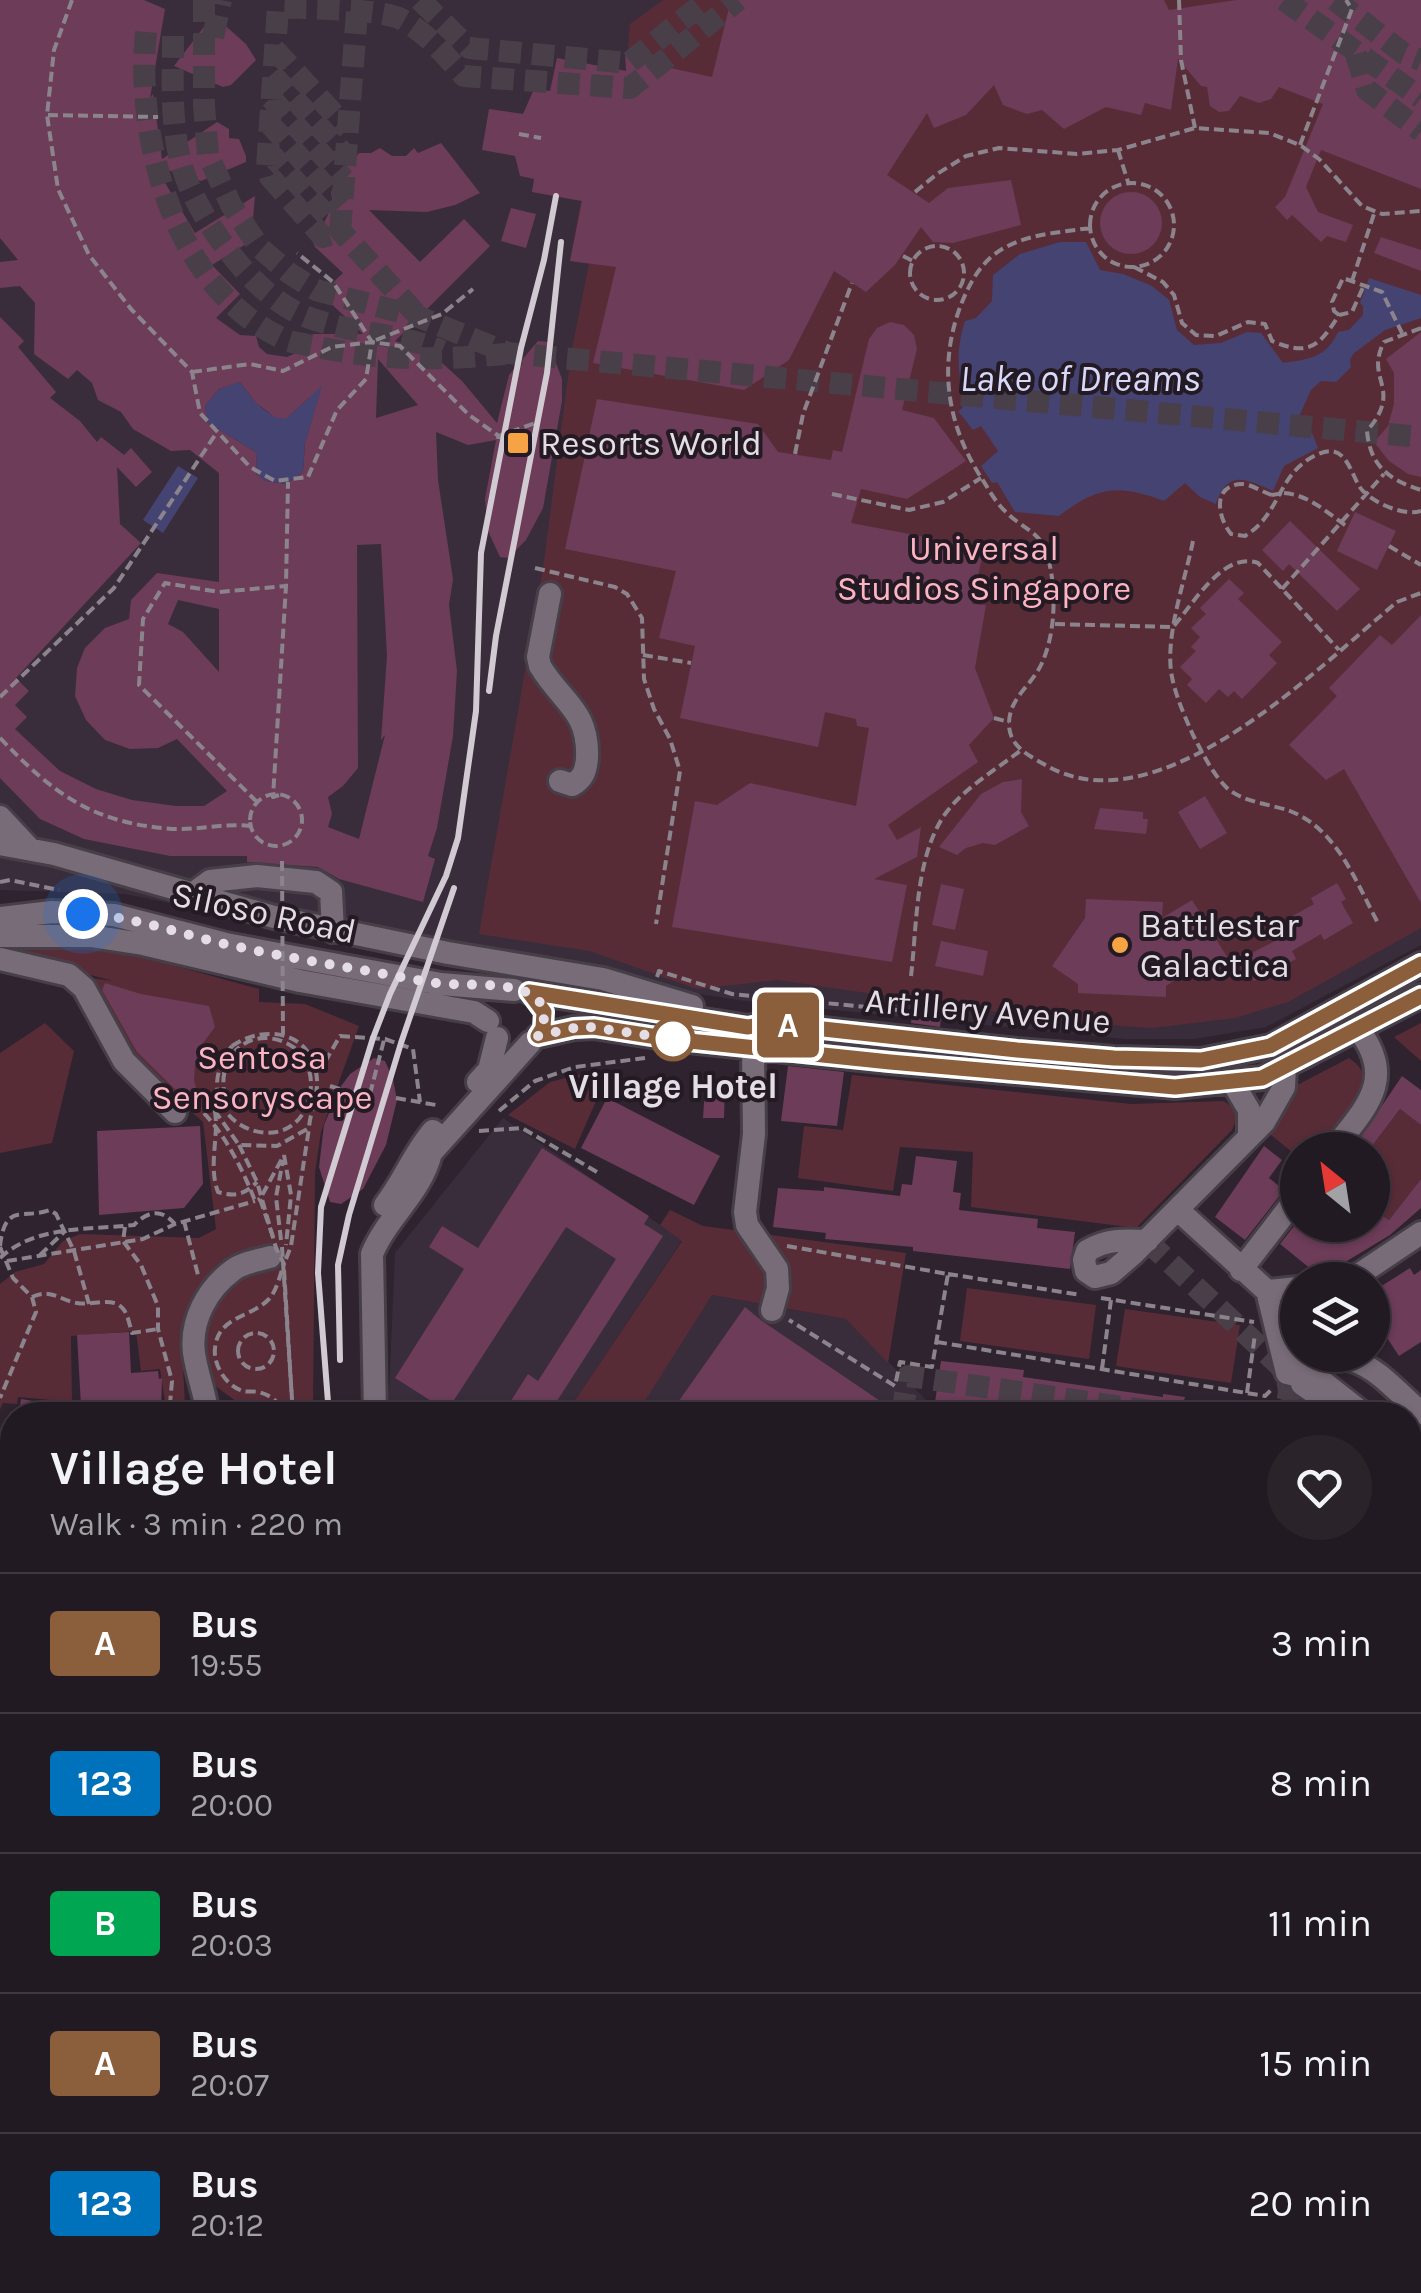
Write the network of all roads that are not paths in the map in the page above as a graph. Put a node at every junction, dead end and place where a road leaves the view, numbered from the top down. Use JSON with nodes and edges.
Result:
{"nodes":[{"id":1,"x":550,"y":594,"type":"dead end"},
{"id":2,"x":560,"y":782,"type":"dead end"},
{"id":3,"x":0,"y":817,"type":"edge"},
{"id":4,"x":0,"y":844,"type":"edge"},
{"id":5,"x":29,"y":848,"type":"junction"},
{"id":6,"x":190,"y":894,"type":"junction"},
{"id":7,"x":5,"y":912,"type":"edge"},
{"id":8,"x":333,"y":931,"type":"junction"},
{"id":9,"x":0,"y":936,"type":"edge"},
{"id":10,"x":42,"y":936,"type":"junction"},
{"id":11,"x":0,"y":959,"type":"edge"},
{"id":12,"x":1421,"y":964,"type":"edge"},
{"id":13,"x":522,"y":991,"type":"junction"},
{"id":14,"x":1421,"y":996,"type":"edge"},
{"id":15,"x":768,"y":1023,"type":"junction"},
{"id":16,"x":1358,"y":1029,"type":"junction"},
{"id":17,"x":493,"y":1030,"type":"junction"},
{"id":18,"x":534,"y":1039,"type":"junction"},
{"id":19,"x":754,"y":1048,"type":"junction"},
{"id":20,"x":1285,"y":1068,"type":"junction"},
{"id":21,"x":1234,"y":1083,"type":"junction"},
{"id":22,"x":175,"y":1112,"type":"road end"},
{"id":23,"x":1346,"y":1132,"type":"edge"},
{"id":24,"x":1250,"y":1137,"type":"junction"},
{"id":25,"x":1178,"y":1210,"type":"junction"},
{"id":26,"x":1280,"y":1219,"type":"edge"},
{"id":27,"x":1421,"y":1233,"type":"edge"},
{"id":28,"x":1146,"y":1241,"type":"dead end"},
{"id":29,"x":279,"y":1256,"type":"road end"},
{"id":30,"x":1379,"y":1262,"type":"edge"},
{"id":31,"x":1241,"y":1270,"type":"junction"},
{"id":32,"x":1280,"y":1290,"type":"edge"},
{"id":33,"x":1267,"y":1292,"type":"junction"},
{"id":34,"x":772,"y":1310,"type":"road end"},
{"id":35,"x":1287,"y":1374,"type":"junction"},
{"id":36,"x":206,"y":1402,"type":"edge"},
{"id":37,"x":362,"y":1402,"type":"edge"},
{"id":38,"x":375,"y":1402,"type":"edge"},
{"id":39,"x":1324,"y":1402,"type":"edge"},
{"id":40,"x":1349,"y":1402,"type":"edge"},
{"id":41,"x":1409,"y":1402,"type":"edge"}],
"edges":[{"from":1,"to":2,"type":"street"},
{"from":3,"to":5,"type":"street"},
{"from":4,"to":5,"type":"street"},
{"from":5,"to":6,"type":"street"},
{"from":6,"to":8,"type":"street"},
{"from":6,"to":8,"type":"street"},
{"from":7,"to":10,"type":"street"},
{"from":7,"to":13,"type":"street","name":"Siloso Road"},
{"from":8,"to":15,"type":"street"},
{"from":9,"to":10,"type":"street","name":"Siloso Road"},
{"from":10,"to":17,"type":"street","name":"Siloso Road"},
{"from":11,"to":22,"type":"street"},
{"from":12,"to":15,"type":"street","name":"Artillery Avenue"},
{"from":13,"to":15,"type":"street","name":"Artillery Avenue"},
{"from":13,"to":17,"type":"street"},
{"from":13,"to":18,"type":"street"},
{"from":14,"to":16,"type":"street","name":"Artillery Avenue"},
{"from":16,"to":20,"type":"street","name":"Artillery Avenue"},
{"from":16,"to":23,"type":"street"},
{"from":17,"to":18,"type":"street","name":"Artillery Avenue"},
{"from":17,"to":37,"type":"street"},
{"from":18,"to":19,"type":"street","name":"Artillery Avenue"},
{"from":18,"to":38,"type":"street"},
{"from":19,"to":21,"type":"street","name":"Artillery Avenue"},
{"from":19,"to":34,"type":"street"},
{"from":20,"to":21,"type":"street","name":"Artillery Avenue"},
{"from":20,"to":24,"type":"street"},
{"from":21,"to":24,"type":"street"},
{"from":24,"to":25,"type":"street"},
{"from":25,"to":28,"type":"street"},
{"from":25,"to":31,"type":"street"},
{"from":26,"to":31,"type":"street"},
{"from":27,"to":30,"type":"street"},
{"from":29,"to":36,"type":"street"},
{"from":31,"to":33,"type":"street"},
{"from":32,"to":33,"type":"street"},
{"from":33,"to":35,"type":"street"},
{"from":35,"to":39,"type":"street"},
{"from":35,"to":40,"type":"street"},
{"from":35,"to":41,"type":"street"}]}
